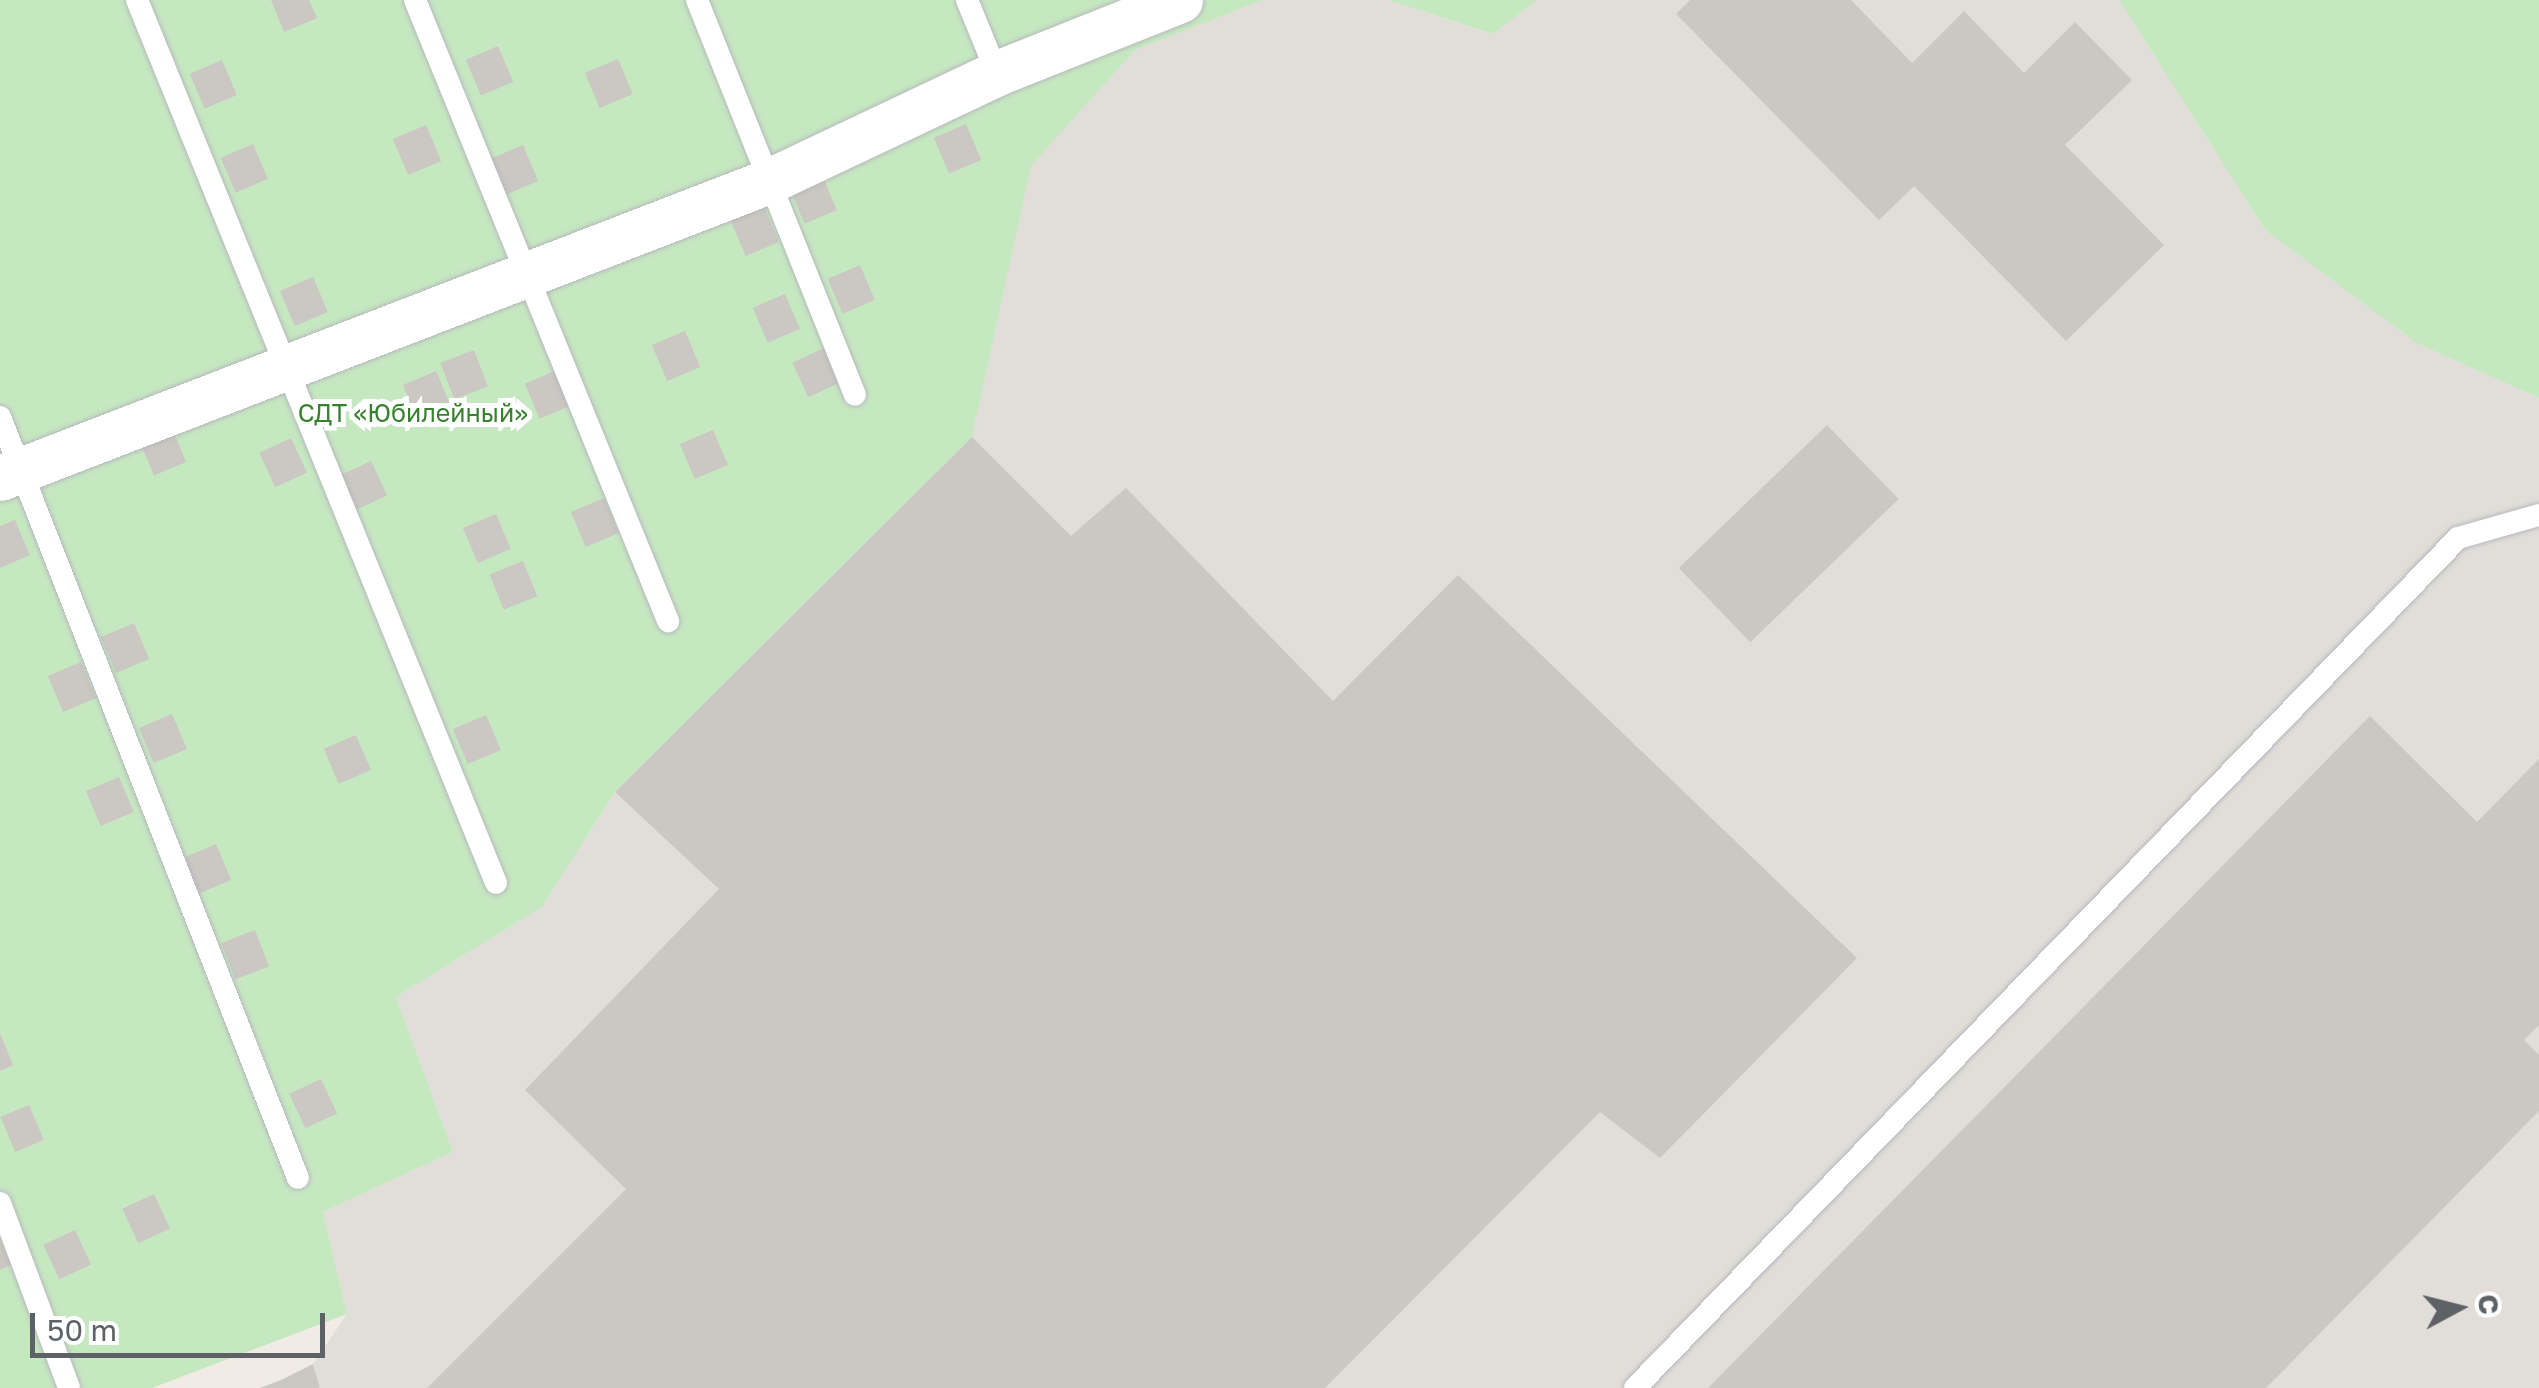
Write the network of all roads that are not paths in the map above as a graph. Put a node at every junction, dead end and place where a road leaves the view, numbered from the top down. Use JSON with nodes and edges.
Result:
{"nodes":[{"id":1,"x":137,"y":0,"type":"edge"},
{"id":2,"x":414,"y":0,"type":"edge"},
{"id":3,"x":696,"y":0,"type":"edge"},
{"id":4,"x":967,"y":0,"type":"edge"},
{"id":5,"x":1180,"y":0,"type":"edge"},
{"id":6,"x":996,"y":73,"type":"junction"},
{"id":7,"x":769,"y":181,"type":"junction"},
{"id":8,"x":526,"y":272,"type":"junction"},
{"id":9,"x":284,"y":365,"type":"junction"},
{"id":10,"x":855,"y":396,"type":"dead end"},
{"id":11,"x":0,"y":417,"type":"edge"},
{"id":12,"x":11,"y":474,"type":"edge"},
{"id":13,"x":2539,"y":515,"type":"edge"},
{"id":14,"x":668,"y":620,"type":"dead end"},
{"id":15,"x":496,"y":883,"type":"dead end"},
{"id":16,"x":298,"y":1178,"type":"dead end"},
{"id":17,"x":0,"y":1203,"type":"edge"},
{"id":18,"x":70,"y":1388,"type":"edge"},
{"id":19,"x":1635,"y":1388,"type":"edge"}],
"edges":[{"from":1,"to":9,"type":"lane"},
{"from":2,"to":8,"type":"lane"},
{"from":3,"to":7,"type":"lane"},
{"from":4,"to":6,"type":"lane"},
{"from":5,"to":6,"type":"street"},
{"from":6,"to":7,"type":"street"},
{"from":7,"to":8,"type":"street"},
{"from":7,"to":10,"type":"lane"},
{"from":8,"to":9,"type":"street"},
{"from":8,"to":14,"type":"lane"},
{"from":9,"to":12,"type":"street"},
{"from":9,"to":15,"type":"lane"},
{"from":11,"to":12,"type":"lane"},
{"from":12,"to":16,"type":"lane"},
{"from":13,"to":19,"type":"lane"},
{"from":17,"to":18,"type":"lane"}]}
